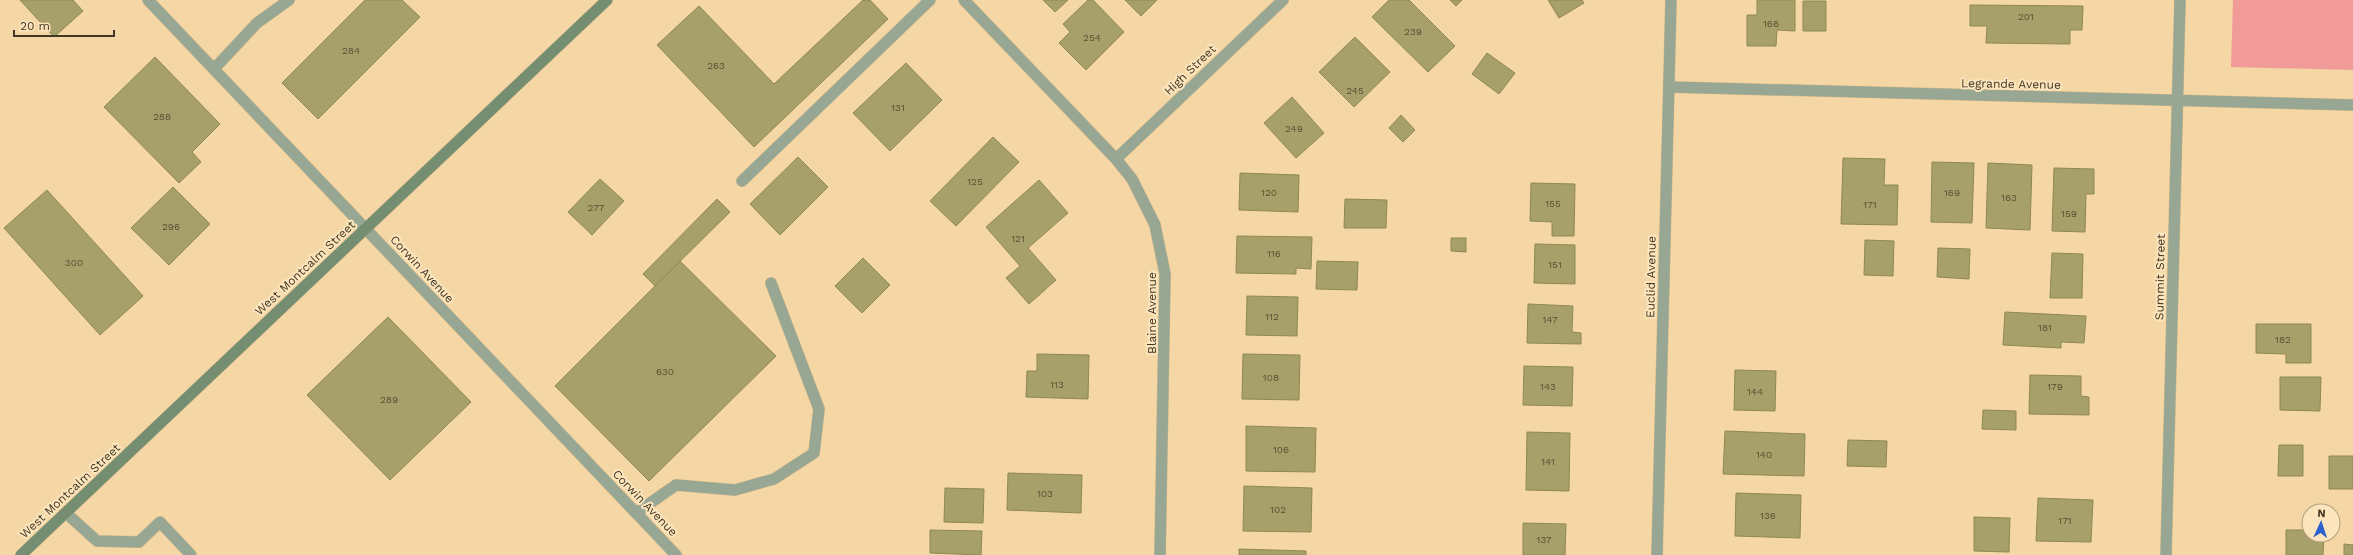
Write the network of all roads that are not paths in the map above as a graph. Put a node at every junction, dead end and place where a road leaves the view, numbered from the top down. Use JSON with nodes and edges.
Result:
{"nodes":[{"id":1,"x":148,"y":0,"type":"edge"},
{"id":2,"x":290,"y":0,"type":"edge"},
{"id":3,"x":607,"y":0,"type":"edge"},
{"id":4,"x":930,"y":0,"type":"edge"},
{"id":5,"x":964,"y":0,"type":"edge"},
{"id":6,"x":1283,"y":0,"type":"edge"},
{"id":7,"x":1671,"y":0,"type":"edge"},
{"id":8,"x":2180,"y":0,"type":"edge"},
{"id":9,"x":214,"y":69,"type":"junction"},
{"id":10,"x":1669,"y":87,"type":"junction"},
{"id":11,"x":2177,"y":101,"type":"junction"},
{"id":12,"x":2353,"y":105,"type":"edge"},
{"id":13,"x":1116,"y":159,"type":"junction"},
{"id":14,"x":742,"y":181,"type":"dead end"},
{"id":15,"x":366,"y":228,"type":"junction"},
{"id":16,"x":771,"y":283,"type":"dead end"},
{"id":17,"x":66,"y":513,"type":"junction"},
{"id":18,"x":636,"y":513,"type":"junction"},
{"id":19,"x":21,"y":555,"type":"edge"},
{"id":20,"x":191,"y":555,"type":"edge"},
{"id":21,"x":676,"y":555,"type":"edge"},
{"id":22,"x":1160,"y":555,"type":"edge"},
{"id":23,"x":1657,"y":555,"type":"edge"},
{"id":24,"x":2166,"y":555,"type":"edge"}],
"edges":[{"from":1,"to":9,"type":"street","name":"Corwin Avenue"},
{"from":2,"to":9,"type":"street"},
{"from":3,"to":15,"type":"main road","name":"West Montcalm Street"},
{"from":4,"to":14,"type":"street"},
{"from":5,"to":13,"type":"street","name":"Blaine Avenue"},
{"from":6,"to":13,"type":"street","name":"High Street"},
{"from":7,"to":10,"type":"street","name":"Euclid Avenue"},
{"from":8,"to":11,"type":"street","name":"Summit Street"},
{"from":9,"to":15,"type":"street","name":"Corwin Avenue"},
{"from":10,"to":11,"type":"street","name":"Legrande Avenue"},
{"from":10,"to":23,"type":"street","name":"Euclid Avenue"},
{"from":11,"to":12,"type":"street","name":"Legrande Avenue"},
{"from":11,"to":24,"type":"street","name":"Summit Street"},
{"from":13,"to":22,"type":"street","name":"Blaine Avenue"},
{"from":15,"to":17,"type":"main road","name":"West Montcalm Street"},
{"from":15,"to":18,"type":"street","name":"Corwin Avenue"},
{"from":16,"to":18,"type":"street"},
{"from":17,"to":19,"type":"main road","name":"West Montcalm Street"},
{"from":17,"to":20,"type":"street"},
{"from":18,"to":21,"type":"street","name":"Corwin Avenue"}]}
